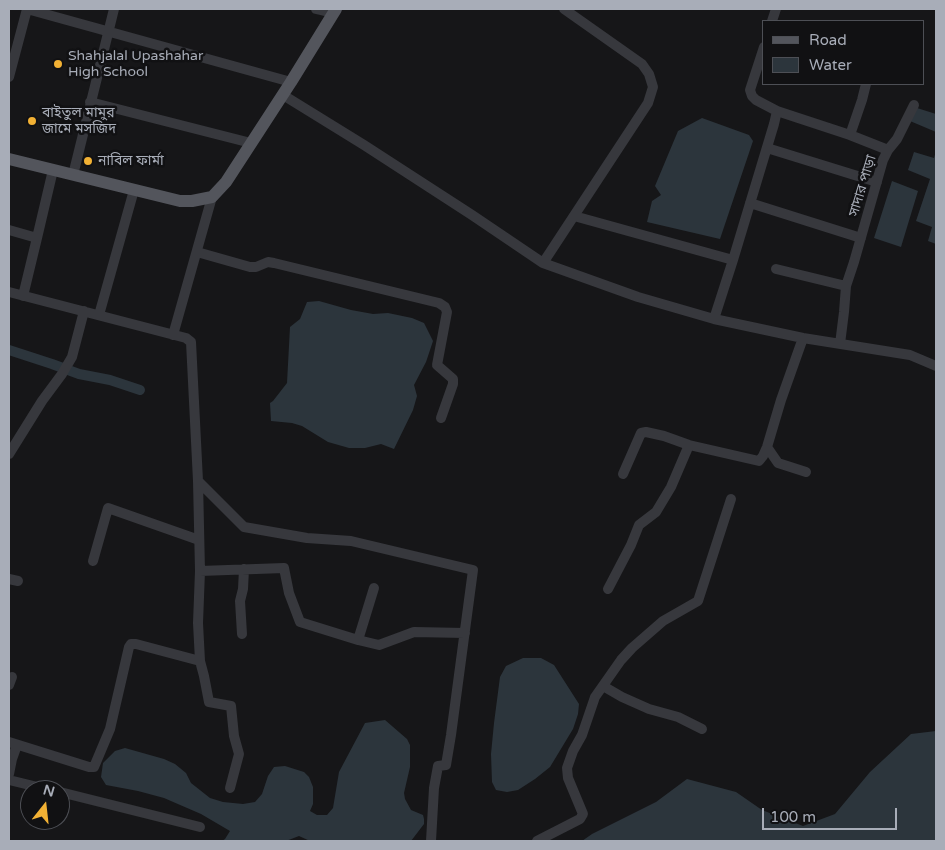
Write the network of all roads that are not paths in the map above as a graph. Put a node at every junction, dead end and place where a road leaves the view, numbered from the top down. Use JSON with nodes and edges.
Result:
{"nodes":[{"id":1,"x":114,"y":9,"type":"edge"},
{"id":2,"x":316,"y":9,"type":"edge"},
{"id":3,"x":564,"y":9,"type":"edge"},
{"id":4,"x":335,"y":11,"type":"edge"},
{"id":5,"x":108,"y":31,"type":"junction"},
{"id":6,"x":762,"y":53,"type":"edge"},
{"id":7,"x":9,"y":76,"type":"edge"},
{"id":8,"x":291,"y":82,"type":"junction"},
{"id":9,"x":866,"y":85,"type":"edge"},
{"id":10,"x":283,"y":95,"type":"junction"},
{"id":11,"x":90,"y":102,"type":"junction"},
{"id":12,"x":914,"y":104,"type":"dead end"},
{"id":13,"x":777,"y":111,"type":"junction"},
{"id":14,"x":850,"y":136,"type":"junction"},
{"id":15,"x":251,"y":144,"type":"junction"},
{"id":16,"x":767,"y":148,"type":"junction"},
{"id":17,"x":888,"y":150,"type":"junction"},
{"id":18,"x":9,"y":158,"type":"edge"},
{"id":19,"x":53,"y":170,"type":"junction"},
{"id":20,"x":73,"y":175,"type":"junction"},
{"id":21,"x":877,"y":182,"type":"junction"},
{"id":22,"x":134,"y":190,"type":"junction"},
{"id":23,"x":212,"y":196,"type":"junction"},
{"id":24,"x":750,"y":203,"type":"junction"},
{"id":25,"x":574,"y":216,"type":"junction"},
{"id":26,"x":9,"y":230,"type":"edge"},
{"id":27,"x":37,"y":238,"type":"junction"},
{"id":28,"x":862,"y":238,"type":"junction"},
{"id":29,"x":197,"y":252,"type":"junction"},
{"id":30,"x":733,"y":260,"type":"junction"},
{"id":31,"x":543,"y":263,"type":"junction"},
{"id":32,"x":776,"y":269,"type":"dead end"},
{"id":33,"x":846,"y":286,"type":"junction"},
{"id":34,"x":9,"y":292,"type":"edge"},
{"id":35,"x":23,"y":296,"type":"junction"},
{"id":36,"x":84,"y":311,"type":"junction"},
{"id":37,"x":99,"y":315,"type":"junction"},
{"id":38,"x":714,"y":319,"type":"junction"},
{"id":39,"x":173,"y":335,"type":"junction"},
{"id":40,"x":803,"y":338,"type":"junction"},
{"id":41,"x":840,"y":344,"type":"junction"},
{"id":42,"x":936,"y":366,"type":"edge"},
{"id":43,"x":441,"y":418,"type":"dead end"},
{"id":44,"x":689,"y":445,"type":"junction"},
{"id":45,"x":767,"y":447,"type":"junction"},
{"id":46,"x":9,"y":454,"type":"edge"},
{"id":47,"x":806,"y":472,"type":"dead end"},
{"id":48,"x":623,"y":474,"type":"dead end"},
{"id":49,"x":198,"y":481,"type":"junction"},
{"id":50,"x":731,"y":499,"type":"dead end"},
{"id":51,"x":199,"y":540,"type":"junction"},
{"id":52,"x":93,"y":560,"type":"dead end"},
{"id":53,"x":244,"y":570,"type":"junction"},
{"id":54,"x":200,"y":571,"type":"junction"},
{"id":55,"x":374,"y":588,"type":"dead end"},
{"id":56,"x":608,"y":589,"type":"dead end"},
{"id":57,"x":465,"y":633,"type":"junction"},
{"id":58,"x":242,"y":634,"type":"dead end"},
{"id":59,"x":358,"y":640,"type":"junction"},
{"id":60,"x":200,"y":661,"type":"junction"},
{"id":61,"x":603,"y":686,"type":"junction"},
{"id":62,"x":702,"y":729,"type":"dead end"},
{"id":63,"x":13,"y":744,"type":"edge"},
{"id":64,"x":9,"y":774,"type":"edge"},
{"id":65,"x":230,"y":788,"type":"dead end"},
{"id":66,"x":70,"y":794,"type":"edge"},
{"id":67,"x":200,"y":827,"type":"dead end"},
{"id":68,"x":431,"y":841,"type":"edge"},
{"id":69,"x":538,"y":841,"type":"edge"}],
"edges":[{"from":1,"to":5,"type":"street"},
{"from":2,"to":4,"type":"street"},
{"from":3,"to":25,"type":"street"},
{"from":4,"to":8,"type":"main road"},
{"from":5,"to":7,"type":"street"},
{"from":5,"to":8,"type":"street"},
{"from":5,"to":11,"type":"street"},
{"from":6,"to":13,"type":"street","name":"সাদার পাড়া"},
{"from":8,"to":10,"type":"main road"},
{"from":9,"to":14,"type":"street"},
{"from":10,"to":15,"type":"main road"},
{"from":10,"to":31,"type":"street"},
{"from":11,"to":15,"type":"street"},
{"from":11,"to":20,"type":"street"},
{"from":12,"to":17,"type":"street"},
{"from":13,"to":14,"type":"street","name":"সাদার পাড়া"},
{"from":13,"to":16,"type":"street"},
{"from":14,"to":17,"type":"street","name":"সাদার পাড়া"},
{"from":15,"to":23,"type":"main road"},
{"from":16,"to":21,"type":"street"},
{"from":16,"to":24,"type":"street"},
{"from":17,"to":21,"type":"street","name":"সাদার পাড়া"},
{"from":18,"to":19,"type":"main road"},
{"from":19,"to":20,"type":"main road"},
{"from":19,"to":27,"type":"street"},
{"from":20,"to":22,"type":"main road"},
{"from":21,"to":28,"type":"street","name":"সাদার পাড়া"},
{"from":22,"to":23,"type":"main road"},
{"from":22,"to":37,"type":"street"},
{"from":23,"to":29,"type":"street"},
{"from":24,"to":28,"type":"street"},
{"from":24,"to":30,"type":"street"},
{"from":25,"to":30,"type":"street"},
{"from":25,"to":31,"type":"street"},
{"from":26,"to":27,"type":"street"},
{"from":27,"to":35,"type":"street"},
{"from":28,"to":33,"type":"street","name":"সাদার পাড়া"},
{"from":29,"to":39,"type":"street"},
{"from":29,"to":43,"type":"street"},
{"from":30,"to":38,"type":"street"},
{"from":31,"to":38,"type":"street"},
{"from":32,"to":33,"type":"street"},
{"from":33,"to":41,"type":"street","name":"সাদার পাড়া"},
{"from":34,"to":35,"type":"street"},
{"from":35,"to":36,"type":"street"},
{"from":36,"to":37,"type":"street"},
{"from":36,"to":46,"type":"street"},
{"from":37,"to":39,"type":"street"},
{"from":38,"to":40,"type":"street"},
{"from":39,"to":49,"type":"street"},
{"from":40,"to":41,"type":"street"},
{"from":40,"to":45,"type":"street"},
{"from":41,"to":42,"type":"street"},
{"from":44,"to":45,"type":"street"},
{"from":44,"to":48,"type":"street"},
{"from":44,"to":56,"type":"street"},
{"from":45,"to":47,"type":"street"},
{"from":49,"to":51,"type":"street"},
{"from":49,"to":57,"type":"street"},
{"from":50,"to":61,"type":"street"},
{"from":51,"to":52,"type":"street"},
{"from":51,"to":54,"type":"street"},
{"from":53,"to":54,"type":"street"},
{"from":53,"to":58,"type":"street"},
{"from":53,"to":59,"type":"street"},
{"from":54,"to":60,"type":"street"},
{"from":55,"to":59,"type":"street"},
{"from":57,"to":59,"type":"street"},
{"from":57,"to":68,"type":"street"},
{"from":60,"to":63,"type":"street"},
{"from":60,"to":65,"type":"street"},
{"from":61,"to":62,"type":"street"},
{"from":61,"to":69,"type":"street"},
{"from":63,"to":64,"type":"street"},
{"from":66,"to":67,"type":"street"}]}
